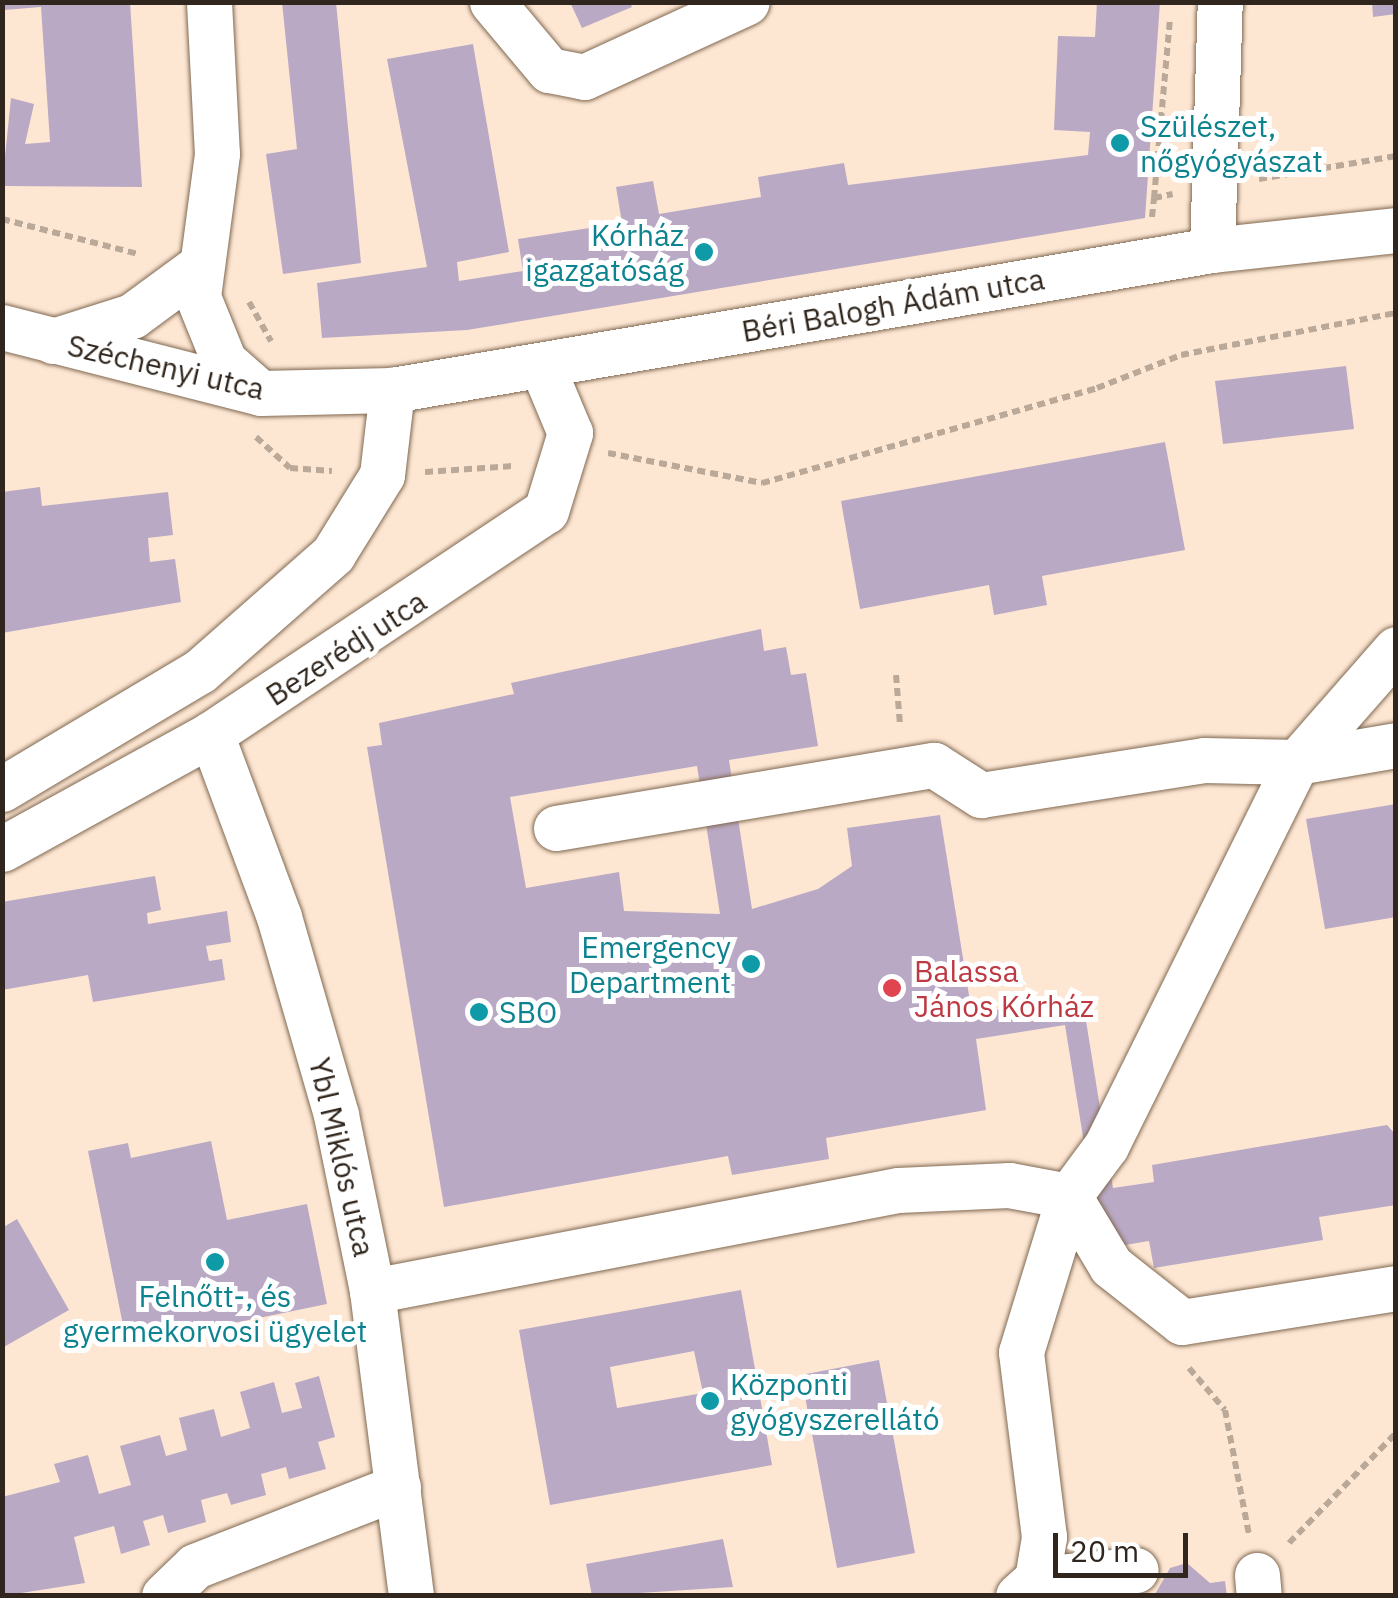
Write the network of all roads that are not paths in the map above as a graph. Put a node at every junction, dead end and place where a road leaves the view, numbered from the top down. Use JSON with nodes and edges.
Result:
{"nodes":[{"id":1,"x":209,"y":2,"type":"edge"},
{"id":2,"x":492,"y":2,"type":"edge"},
{"id":3,"x":747,"y":2,"type":"edge"},
{"id":4,"x":1220,"y":2,"type":"edge"},
{"id":5,"x":1395,"y":231,"type":"edge"},
{"id":6,"x":1212,"y":250,"type":"junction"},
{"id":7,"x":196,"y":269,"type":"junction"},
{"id":8,"x":2,"y":327,"type":"edge"},
{"id":9,"x":53,"y":342,"type":"junction"},
{"id":10,"x":542,"y":366,"type":"junction"},
{"id":11,"x":392,"y":390,"type":"junction"},
{"id":12,"x":261,"y":393,"type":"junction"},
{"id":13,"x":1396,"y":648,"type":"edge"},
{"id":14,"x":211,"y":734,"type":"junction"},
{"id":15,"x":1396,"y":745,"type":"edge"},
{"id":16,"x":1297,"y":762,"type":"junction"},
{"id":17,"x":2,"y":789,"type":"edge"},
{"id":18,"x":556,"y":828,"type":"dead end"},
{"id":19,"x":2,"y":850,"type":"edge"},
{"id":20,"x":1069,"y":1196,"type":"junction"},
{"id":21,"x":1396,"y":1288,"type":"edge"},
{"id":22,"x":372,"y":1291,"type":"junction"},
{"id":23,"x":398,"y":1486,"type":"junction"},
{"id":24,"x":1136,"y":1570,"type":"dead end"},
{"id":25,"x":1027,"y":1587,"type":"edge"},
{"id":26,"x":164,"y":1596,"type":"edge"},
{"id":27,"x":411,"y":1596,"type":"edge"}],
"edges":[{"from":1,"to":7,"type":"street"},
{"from":2,"to":3,"type":"street"},
{"from":4,"to":6,"type":"street"},
{"from":5,"to":6,"type":"street","name":"Béri Balogh Ádám utca"},
{"from":6,"to":10,"type":"street","name":"Béri Balogh Ádám utca"},
{"from":7,"to":9,"type":"street"},
{"from":7,"to":12,"type":"street"},
{"from":8,"to":9,"type":"street","name":"Széchenyi utca"},
{"from":9,"to":12,"type":"street","name":"Széchenyi utca"},
{"from":10,"to":11,"type":"street","name":"Béri Balogh Ádám utca"},
{"from":10,"to":14,"type":"street","name":"Bezerédj utca"},
{"from":11,"to":12,"type":"street","name":"Széchenyi utca"},
{"from":11,"to":17,"type":"street"},
{"from":13,"to":16,"type":"street"},
{"from":14,"to":19,"type":"street","name":"Bezerédj utca"},
{"from":14,"to":22,"type":"street","name":"Ybl Miklós utca"},
{"from":15,"to":16,"type":"street"},
{"from":16,"to":18,"type":"street"},
{"from":16,"to":20,"type":"street"},
{"from":20,"to":21,"type":"street"},
{"from":20,"to":22,"type":"street"},
{"from":20,"to":25,"type":"street"},
{"from":22,"to":23,"type":"street","name":"Ybl Miklós utca"},
{"from":23,"to":26,"type":"street"},
{"from":23,"to":27,"type":"street","name":"Ybl Miklós utca"},
{"from":24,"to":25,"type":"street"}]}
